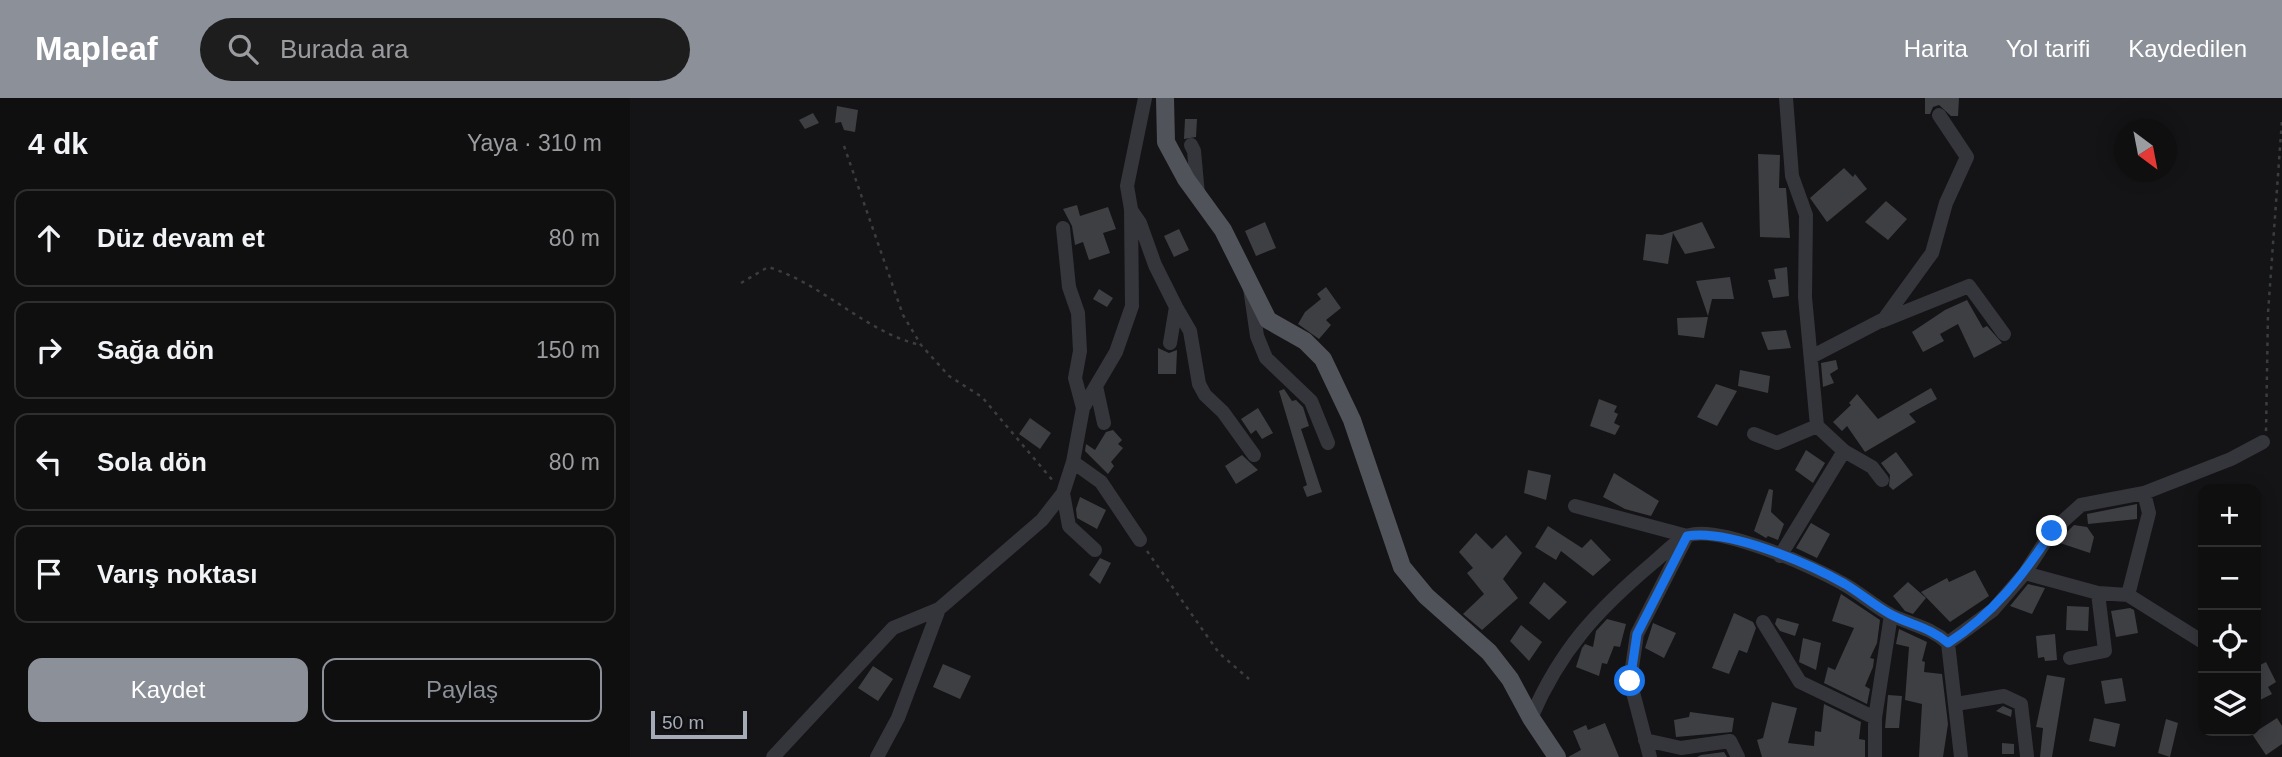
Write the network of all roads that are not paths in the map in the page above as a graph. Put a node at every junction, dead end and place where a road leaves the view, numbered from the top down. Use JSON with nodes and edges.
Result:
{"nodes":[{"id":1,"x":1145,"y":98,"type":"edge"},
{"id":2,"x":1165,"y":98,"type":"edge"},
{"id":3,"x":1786,"y":98,"type":"edge"},
{"id":4,"x":1940,"y":115,"type":"dead end"},
{"id":5,"x":1191,"y":145,"type":"dead end"},
{"id":6,"x":1198,"y":195,"type":"junction"},
{"id":7,"x":1131,"y":209,"type":"junction"},
{"id":8,"x":1063,"y":228,"type":"dead end"},
{"id":9,"x":1250,"y":280,"type":"junction"},
{"id":10,"x":1176,"y":307,"type":"junction"},
{"id":11,"x":1874,"y":325,"type":"junction"},
{"id":12,"x":2004,"y":334,"type":"dead end"},
{"id":13,"x":1170,"y":343,"type":"dead end"},
{"id":14,"x":1811,"y":357,"type":"junction"},
{"id":15,"x":1096,"y":386,"type":"junction"},
{"id":16,"x":1083,"y":408,"type":"junction"},
{"id":17,"x":1104,"y":423,"type":"dead end"},
{"id":18,"x":1817,"y":426,"type":"junction"},
{"id":19,"x":1754,"y":434,"type":"dead end"},
{"id":20,"x":2263,"y":442,"type":"road end"},
{"id":21,"x":1328,"y":443,"type":"dead end"},
{"id":22,"x":1844,"y":452,"type":"junction"},
{"id":23,"x":1254,"y":455,"type":"dead end"},
{"id":24,"x":1073,"y":462,"type":"junction"},
{"id":25,"x":1882,"y":480,"type":"dead end"},
{"id":26,"x":2144,"y":492,"type":"junction"},
{"id":27,"x":1063,"y":493,"type":"junction"},
{"id":28,"x":1575,"y":506,"type":"dead end"},
{"id":29,"x":1687,"y":536,"type":"junction"},
{"id":30,"x":1140,"y":540,"type":"road end"},
{"id":31,"x":1095,"y":550,"type":"dead end"},
{"id":32,"x":1780,"y":556,"type":"junction"},
{"id":33,"x":2025,"y":573,"type":"junction"},
{"id":34,"x":2098,"y":593,"type":"junction"},
{"id":35,"x":2128,"y":595,"type":"junction"},
{"id":36,"x":939,"y":609,"type":"junction"},
{"id":37,"x":1891,"y":615,"type":"junction"},
{"id":38,"x":1763,"y":622,"type":"dead end"},
{"id":39,"x":2198,"y":639,"type":"edge"},
{"id":40,"x":1948,"y":643,"type":"junction"},
{"id":41,"x":2070,"y":658,"type":"dead end"},
{"id":42,"x":1956,"y":704,"type":"junction"},
{"id":43,"x":1531,"y":718,"type":"junction"},
{"id":44,"x":1875,"y":718,"type":"junction"},
{"id":45,"x":1645,"y":740,"type":"junction"},
{"id":46,"x":2028,"y":756,"type":"edge"},
{"id":47,"x":773,"y":757,"type":"edge"},
{"id":48,"x":877,"y":757,"type":"edge"},
{"id":49,"x":1557,"y":757,"type":"edge"},
{"id":50,"x":1650,"y":757,"type":"edge"},
{"id":51,"x":1738,"y":757,"type":"edge"},
{"id":52,"x":1875,"y":757,"type":"edge"},
{"id":53,"x":1961,"y":757,"type":"edge"}],
"edges":[{"from":1,"to":7,"type":"street"},
{"from":2,"to":6,"type":"main road"},
{"from":3,"to":14,"type":"street"},
{"from":4,"to":11,"type":"street"},
{"from":5,"to":6,"type":"street"},
{"from":6,"to":9,"type":"main road"},
{"from":7,"to":10,"type":"street"},
{"from":7,"to":15,"type":"street"},
{"from":8,"to":16,"type":"street"},
{"from":9,"to":21,"type":"street"},
{"from":9,"to":43,"type":"main road"},
{"from":10,"to":13,"type":"street"},
{"from":10,"to":23,"type":"street"},
{"from":11,"to":12,"type":"street"},
{"from":11,"to":14,"type":"street"},
{"from":14,"to":18,"type":"street"},
{"from":15,"to":16,"type":"street"},
{"from":15,"to":17,"type":"street"},
{"from":16,"to":24,"type":"street"},
{"from":18,"to":19,"type":"street"},
{"from":18,"to":22,"type":"street"},
{"from":20,"to":26,"type":"street"},
{"from":22,"to":25,"type":"street"},
{"from":22,"to":32,"type":"street"},
{"from":24,"to":27,"type":"street"},
{"from":24,"to":30,"type":"street"},
{"from":26,"to":33,"type":"street"},
{"from":26,"to":35,"type":"street"},
{"from":27,"to":31,"type":"street"},
{"from":27,"to":36,"type":"street"},
{"from":28,"to":29,"type":"street"},
{"from":29,"to":32,"type":"street"},
{"from":29,"to":43,"type":"street"},
{"from":29,"to":45,"type":"street"},
{"from":32,"to":37,"type":"street"},
{"from":33,"to":34,"type":"street"},
{"from":33,"to":40,"type":"street"},
{"from":34,"to":35,"type":"street"},
{"from":34,"to":41,"type":"street"},
{"from":35,"to":39,"type":"street"},
{"from":36,"to":47,"type":"street"},
{"from":36,"to":48,"type":"street"},
{"from":37,"to":40,"type":"street"},
{"from":37,"to":44,"type":"street"},
{"from":38,"to":44,"type":"street"},
{"from":40,"to":42,"type":"street"},
{"from":42,"to":46,"type":"street"},
{"from":42,"to":53,"type":"street"},
{"from":43,"to":49,"type":"main road"},
{"from":44,"to":52,"type":"street"},
{"from":45,"to":50,"type":"street"},
{"from":45,"to":51,"type":"street"}]}
